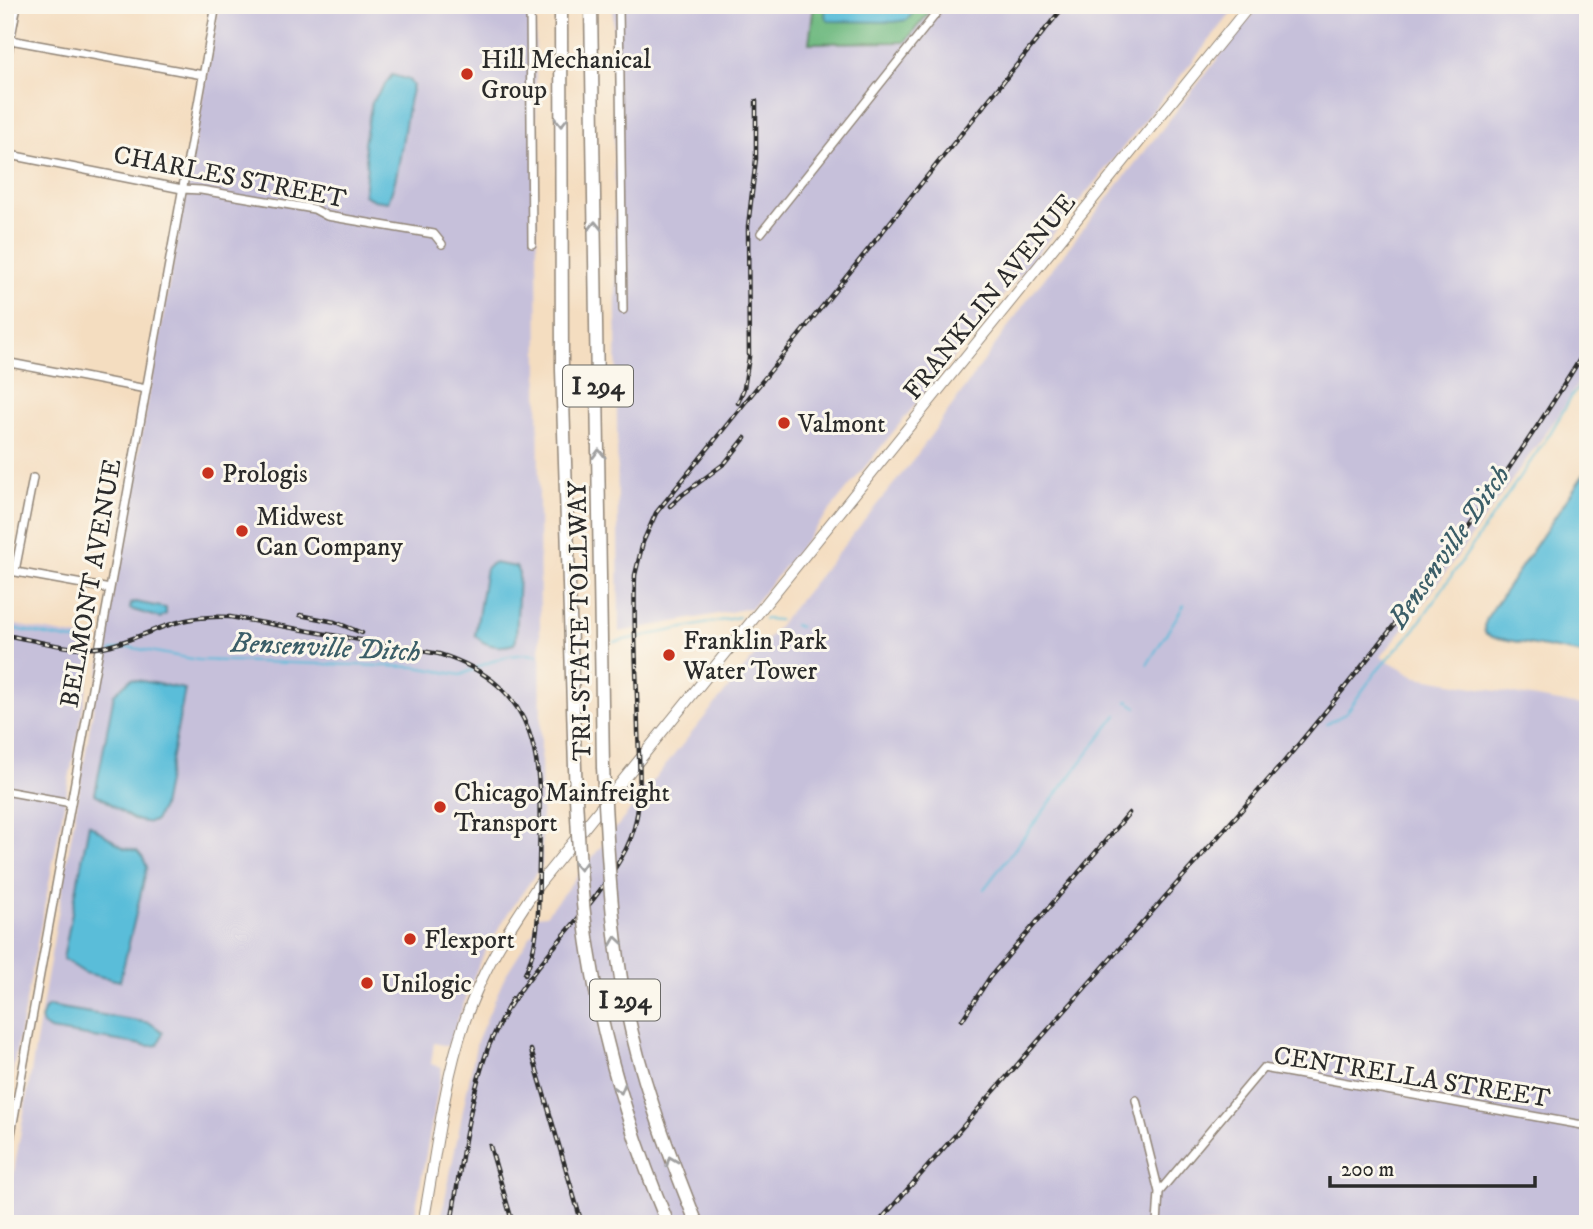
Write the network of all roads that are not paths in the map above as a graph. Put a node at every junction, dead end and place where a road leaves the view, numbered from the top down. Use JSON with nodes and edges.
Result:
{"nodes":[{"id":1,"x":17,"y":5,"type":"edge"},
{"id":2,"x":215,"y":5,"type":"edge"},
{"id":3,"x":530,"y":5,"type":"edge"},
{"id":4,"x":561,"y":5,"type":"edge"},
{"id":5,"x":591,"y":5,"type":"edge"},
{"id":6,"x":619,"y":5,"type":"edge"},
{"id":7,"x":943,"y":5,"type":"edge"},
{"id":8,"x":1250,"y":5,"type":"edge"},
{"id":9,"x":8,"y":39,"type":"edge"},
{"id":10,"x":5,"y":68,"type":"edge"},
{"id":11,"x":203,"y":75,"type":"junction"},
{"id":12,"x":5,"y":154,"type":"edge"},
{"id":13,"x":182,"y":189,"type":"junction"},
{"id":14,"x":761,"y":233,"type":"dead end"},
{"id":15,"x":442,"y":244,"type":"dead end"},
{"id":16,"x":532,"y":244,"type":"dead end"},
{"id":17,"x":623,"y":310,"type":"dead end"},
{"id":18,"x":5,"y":362,"type":"edge"},
{"id":19,"x":146,"y":389,"type":"junction"},
{"id":20,"x":33,"y":478,"type":"dead end"},
{"id":21,"x":5,"y":569,"type":"edge"},
{"id":22,"x":15,"y":571,"type":"junction"},
{"id":23,"x":110,"y":589,"type":"junction"},
{"id":24,"x":5,"y":791,"type":"edge"},
{"id":25,"x":71,"y":803,"type":"junction"},
{"id":26,"x":1136,"y":1100,"type":"dead end"},
{"id":27,"x":1588,"y":1126,"type":"edge"},
{"id":28,"x":5,"y":1167,"type":"edge"},
{"id":29,"x":1159,"y":1192,"type":"junction"},
{"id":30,"x":423,"y":1224,"type":"edge"},
{"id":31,"x":668,"y":1224,"type":"edge"},
{"id":32,"x":697,"y":1224,"type":"edge"},
{"id":33,"x":1157,"y":1224,"type":"edge"}],
"edges":[{"from":1,"to":9,"type":"street"},
{"from":2,"to":11,"type":"street","name":"BELMONT AVENUE"},
{"from":3,"to":16,"type":"street"},
{"from":4,"to":31,"type":"highway","name":"TRI-STATE TOLLWAY","number":"I 294","one_way":true,"bridge":true},
{"from":32,"to":5,"type":"highway","name":"TRI-STATE TOLLWAY","number":"I 294","one_way":true,"bridge":true},
{"from":6,"to":17,"type":"street"},
{"from":7,"to":14,"type":"street"},
{"from":8,"to":30,"type":"main road","name":"FRANKLIN AVENUE"},
{"from":9,"to":10,"type":"street"},
{"from":9,"to":11,"type":"street"},
{"from":11,"to":13,"type":"street","name":"BELMONT AVENUE"},
{"from":12,"to":13,"type":"street","name":"CHARLES STREET"},
{"from":13,"to":15,"type":"street","name":"CHARLES STREET"},
{"from":13,"to":19,"type":"street","name":"BELMONT AVENUE"},
{"from":18,"to":19,"type":"street"},
{"from":19,"to":23,"type":"street","name":"BELMONT AVENUE"},
{"from":20,"to":22,"type":"street"},
{"from":21,"to":22,"type":"street"},
{"from":22,"to":23,"type":"street"},
{"from":23,"to":25,"type":"street","name":"BELMONT AVENUE"},
{"from":24,"to":25,"type":"street"},
{"from":25,"to":28,"type":"street","name":"BELMONT AVENUE"},
{"from":26,"to":29,"type":"street"},
{"from":27,"to":29,"type":"street","name":"CENTRELLA STREET"},
{"from":29,"to":33,"type":"street"}]}
